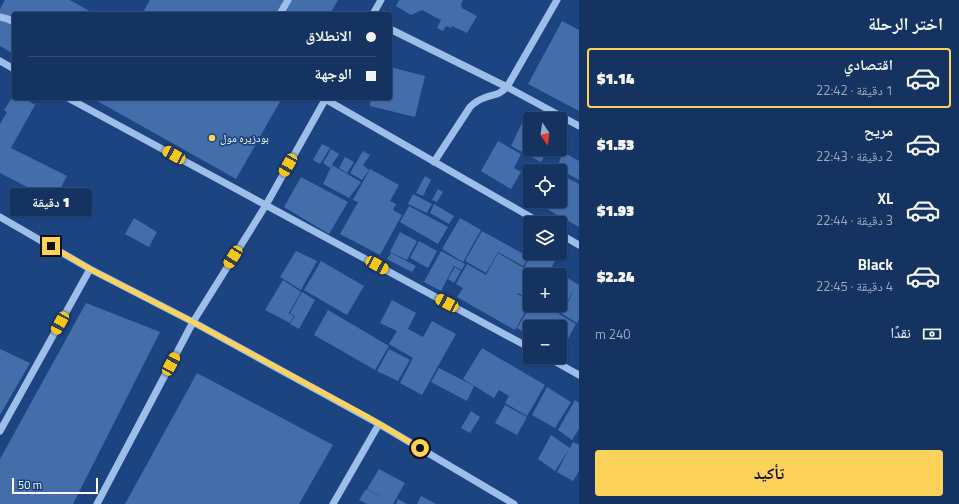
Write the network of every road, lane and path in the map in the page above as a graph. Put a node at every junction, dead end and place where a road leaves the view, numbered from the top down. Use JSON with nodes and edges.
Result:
{"nodes":[{"id":1,"x":288,"y":0,"type":"edge"},
{"id":2,"x":381,"y":0,"type":"edge"},
{"id":3,"x":557,"y":0,"type":"edge"},
{"id":4,"x":281,"y":12,"type":"edge"},
{"id":5,"x":374,"y":12,"type":"edge"},
{"id":6,"x":0,"y":17,"type":"edge"},
{"id":7,"x":12,"y":21,"type":"edge"},
{"id":8,"x":392,"y":30,"type":"edge"},
{"id":9,"x":0,"y":61,"type":"edge"},
{"id":10,"x":12,"y":68,"type":"edge"},
{"id":11,"x":507,"y":87,"type":"junction"},
{"id":12,"x":72,"y":100,"type":"edge"},
{"id":13,"x":325,"y":100,"type":"edge"},
{"id":14,"x":328,"y":100,"type":"edge"},
{"id":15,"x":579,"y":126,"type":"edge"},
{"id":16,"x":434,"y":162,"type":"junction"},
{"id":17,"x":266,"y":205,"type":"junction"},
{"id":18,"x":529,"y":216,"type":"edge"},
{"id":19,"x":0,"y":217,"type":"edge"},
{"id":20,"x":567,"y":238,"type":"edge"},
{"id":21,"x":579,"y":245,"type":"edge"},
{"id":22,"x":90,"y":269,"type":"junction"},
{"id":23,"x":193,"y":322,"type":"junction"},
{"id":24,"x":523,"y":344,"type":"edge"},
{"id":25,"x":560,"y":364,"type":"edge"},
{"id":26,"x":579,"y":374,"type":"edge"},
{"id":27,"x":379,"y":424,"type":"junction"},
{"id":28,"x":0,"y":431,"type":"edge"},
{"id":29,"x":97,"y":504,"type":"edge"},
{"id":30,"x":333,"y":504,"type":"edge"},
{"id":31,"x":514,"y":504,"type":"edge"}],
"edges":[{"from":1,"to":4,"type":"lane"},
{"from":2,"to":5,"type":"lane"},
{"from":3,"to":11,"type":"lane"},
{"from":6,"to":7,"type":"lane"},
{"from":8,"to":11,"type":"lane"},
{"from":9,"to":10,"type":"lane"},
{"from":11,"to":15,"type":"lane"},
{"from":11,"to":16,"type":"lane"},
{"from":12,"to":17,"type":"lane"},
{"from":13,"to":17,"type":"lane"},
{"from":14,"to":16,"type":"lane"},
{"from":16,"to":18,"type":"lane"},
{"from":17,"to":23,"type":"lane"},
{"from":17,"to":24,"type":"lane"},
{"from":19,"to":22,"type":"lane"},
{"from":20,"to":21,"type":"lane"},
{"from":22,"to":23,"type":"lane"},
{"from":22,"to":28,"type":"lane"},
{"from":23,"to":27,"type":"lane"},
{"from":23,"to":29,"type":"lane"},
{"from":25,"to":26,"type":"lane"},
{"from":27,"to":30,"type":"lane"},
{"from":27,"to":31,"type":"lane"}]}
